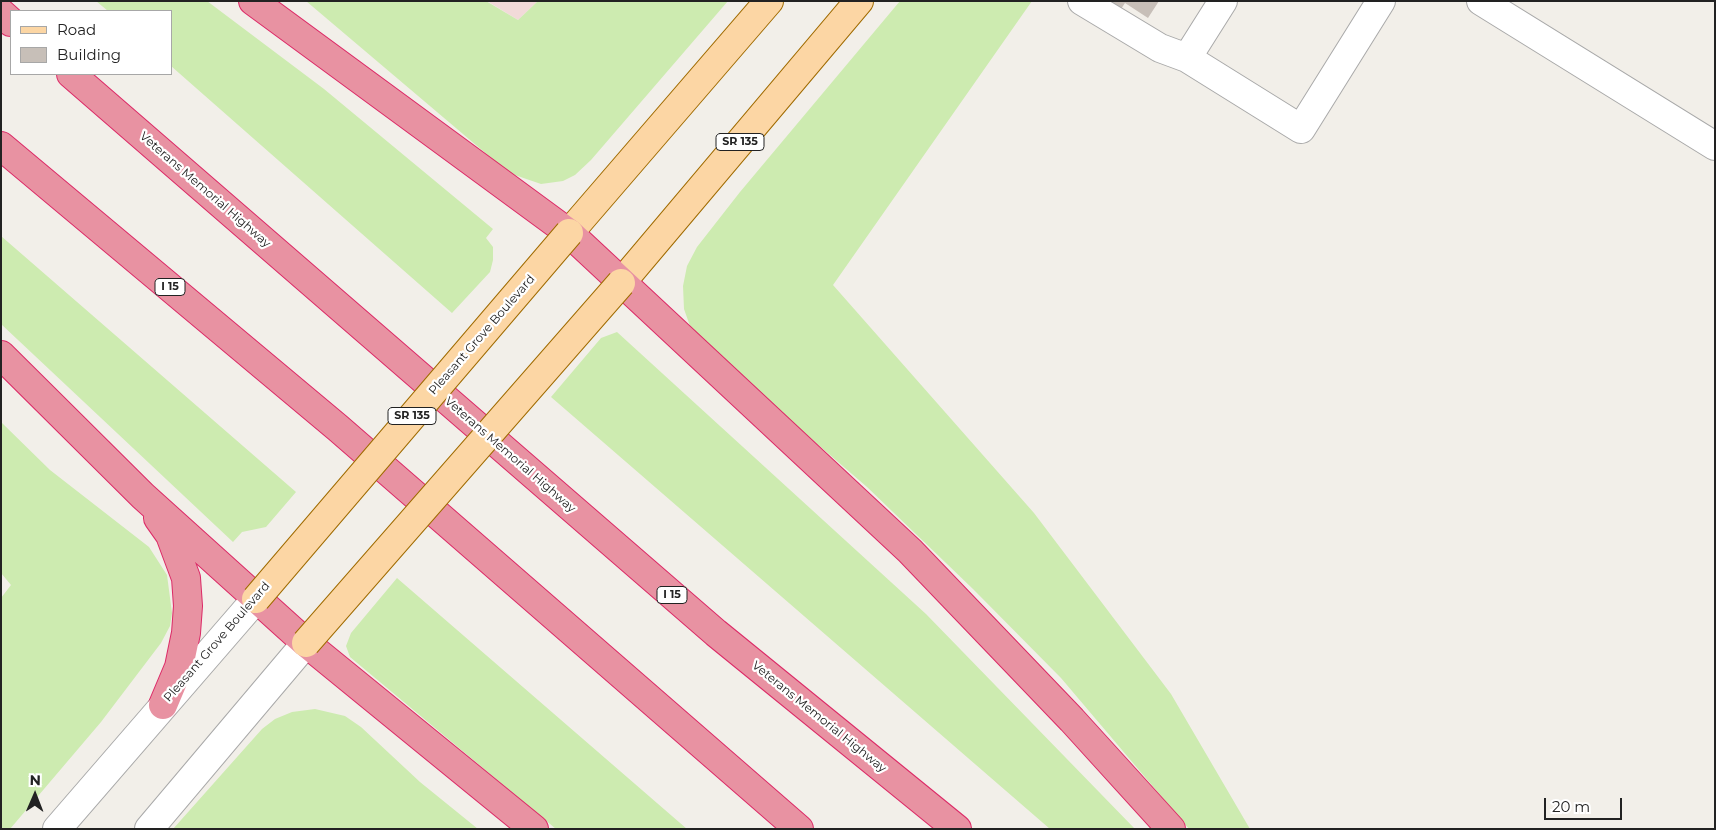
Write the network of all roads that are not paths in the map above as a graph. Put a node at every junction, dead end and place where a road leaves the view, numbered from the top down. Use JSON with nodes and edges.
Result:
{"nodes":[{"id":1,"x":253,"y":1,"type":"edge"},
{"id":2,"x":769,"y":1,"type":"edge"},
{"id":3,"x":859,"y":1,"type":"edge"},
{"id":4,"x":1082,"y":1,"type":"edge"},
{"id":5,"x":1223,"y":1,"type":"edge"},
{"id":6,"x":1381,"y":1,"type":"edge"},
{"id":7,"x":1481,"y":1,"type":"edge"},
{"id":8,"x":1187,"y":58,"type":"junction"},
{"id":9,"x":72,"y":75,"type":"edge"},
{"id":10,"x":1,"y":146,"type":"edge"},
{"id":11,"x":1715,"y":146,"type":"edge"},
{"id":12,"x":569,"y":233,"type":"junction"},
{"id":13,"x":621,"y":283,"type":"junction"},
{"id":14,"x":1,"y":355,"type":"edge"},
{"id":15,"x":143,"y":496,"type":"junction"},
{"id":16,"x":256,"y":599,"type":"junction"},
{"id":17,"x":306,"y":643,"type":"junction"},
{"id":18,"x":163,"y":704,"type":"junction"},
{"id":19,"x":57,"y":829,"type":"edge"},
{"id":20,"x":149,"y":829,"type":"edge"},
{"id":21,"x":534,"y":829,"type":"edge"},
{"id":22,"x":799,"y":829,"type":"edge"},
{"id":23,"x":957,"y":829,"type":"edge"},
{"id":24,"x":1171,"y":829,"type":"edge"}],
"edges":[{"from":1,"to":12,"type":"highway"},
{"from":2,"to":12,"type":"main road","name":"Pleasant Grove Boulevard","number":"SR 135"},
{"from":3,"to":13,"type":"main road","number":"SR 135"},
{"from":4,"to":8,"type":"street"},
{"from":5,"to":8,"type":"street"},
{"from":6,"to":8,"type":"street"},
{"from":7,"to":11,"type":"street"},
{"from":9,"to":23,"type":"highway","name":"Veterans Memorial Highway","number":"I 15"},
{"from":10,"to":22,"type":"highway","number":"I 15"},
{"from":12,"to":13,"type":"highway"},
{"from":12,"to":16,"type":"main road","name":"Pleasant Grove Boulevard","number":"SR 135","bridge":true},
{"from":13,"to":17,"type":"main road","number":"SR 135","bridge":true},
{"from":13,"to":24,"type":"highway"},
{"from":14,"to":15,"type":"highway"},
{"from":15,"to":16,"type":"highway"},
{"from":15,"to":18,"type":"highway"},
{"from":16,"to":17,"type":"highway"},
{"from":16,"to":18,"type":"street","name":"Pleasant Grove Boulevard","number":"SR 135"},
{"from":17,"to":20,"type":"street","number":"SR 135"},
{"from":17,"to":21,"type":"highway"},
{"from":18,"to":19,"type":"street","name":"Pleasant Grove Boulevard","number":"SR 135"}]}
